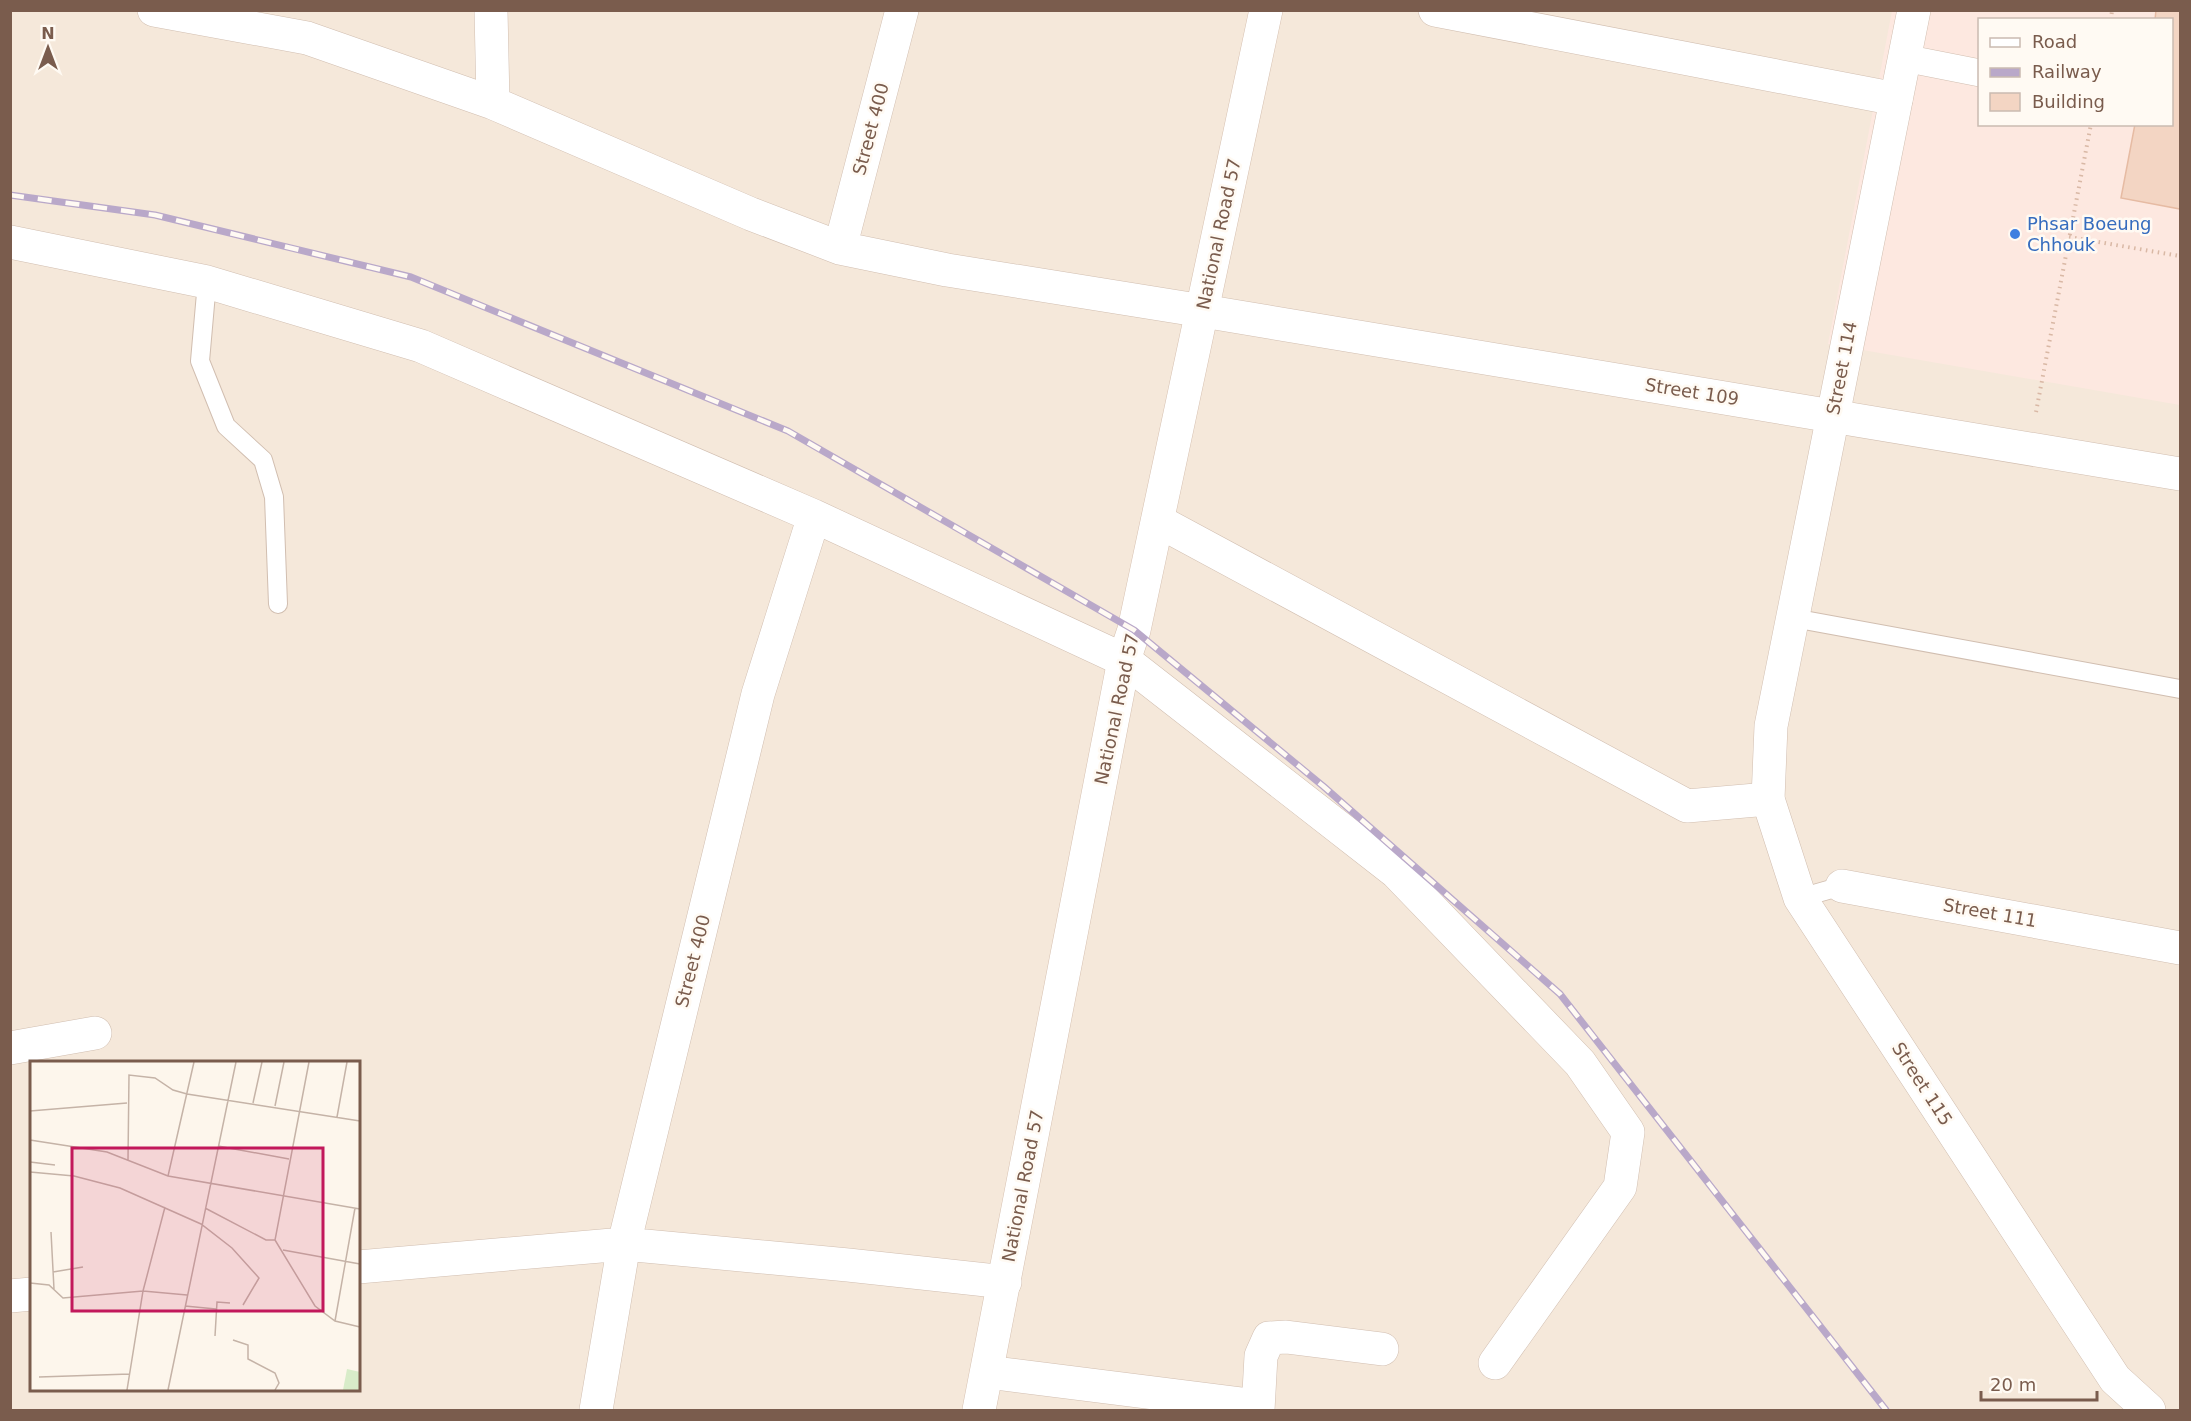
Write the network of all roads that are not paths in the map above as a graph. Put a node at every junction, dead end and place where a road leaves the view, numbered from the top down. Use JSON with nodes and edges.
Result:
{"nodes":[{"id":1,"x":154,"y":10,"type":"edge"},
{"id":2,"x":491,"y":10,"type":"edge"},
{"id":3,"x":902,"y":10,"type":"edge"},
{"id":4,"x":1266,"y":10,"type":"edge"},
{"id":5,"x":1435,"y":10,"type":"edge"},
{"id":6,"x":1914,"y":10,"type":"edge"},
{"id":7,"x":1904,"y":58,"type":"junction"},
{"id":8,"x":1978,"y":73,"type":"edge"},
{"id":9,"x":1896,"y":99,"type":"junction"},
{"id":10,"x":493,"y":103,"type":"junction"},
{"id":11,"x":10,"y":242,"type":"edge"},
{"id":12,"x":840,"y":248,"type":"junction"},
{"id":13,"x":207,"y":282,"type":"junction"},
{"id":14,"x":1203,"y":310,"type":"junction"},
{"id":15,"x":1833,"y":415,"type":"junction"},
{"id":16,"x":2181,"y":474,"type":"edge"},
{"id":17,"x":814,"y":516,"type":"junction"},
{"id":18,"x":1158,"y":521,"type":"junction"},
{"id":19,"x":278,"y":604,"type":"dead end"},
{"id":20,"x":1793,"y":618,"type":"junction"},
{"id":21,"x":1124,"y":660,"type":"junction"},
{"id":22,"x":2181,"y":689,"type":"edge"},
{"id":23,"x":1771,"y":726,"type":"joint"},
{"id":24,"x":1768,"y":799,"type":"junction"},
{"id":25,"x":1842,"y":886,"type":"joint"},
{"id":26,"x":1800,"y":898,"type":"junction"},
{"id":27,"x":2181,"y":948,"type":"edge"},
{"id":28,"x":95,"y":1033,"type":"dead end"},
{"id":29,"x":10,"y":1048,"type":"edge"},
{"id":30,"x":624,"y":1244,"type":"junction"},
{"id":31,"x":360,"y":1266,"type":"edge"},
{"id":32,"x":1005,"y":1282,"type":"junction"},
{"id":33,"x":30,"y":1294,"type":"edge"},
{"id":34,"x":10,"y":1296,"type":"edge"},
{"id":35,"x":1382,"y":1349,"type":"dead end"},
{"id":36,"x":1495,"y":1363,"type":"dead end"},
{"id":37,"x":987,"y":1372,"type":"junction"},
{"id":38,"x":1258,"y":1408,"type":"edge"},
{"id":39,"x":596,"y":1410,"type":"edge"},
{"id":40,"x":979,"y":1410,"type":"edge"},
{"id":41,"x":2150,"y":1410,"type":"edge"}],
"edges":[{"from":1,"to":10,"type":"street","name":"Street 109"},
{"from":2,"to":10,"type":"street"},
{"from":3,"to":12,"type":"street","name":"Street 400"},
{"from":4,"to":14,"type":"street","name":"National Road 57"},
{"from":5,"to":9,"type":"street"},
{"from":6,"to":7,"type":"street","name":"Street 114"},
{"from":7,"to":8,"type":"street"},
{"from":7,"to":9,"type":"street","name":"Street 114"},
{"from":9,"to":15,"type":"street","name":"Street 114"},
{"from":10,"to":12,"type":"street","name":"Street 109"},
{"from":11,"to":13,"type":"street"},
{"from":12,"to":14,"type":"street","name":"Street 109"},
{"from":13,"to":17,"type":"street"},
{"from":13,"to":19,"type":"lane"},
{"from":14,"to":15,"type":"street","name":"Street 109"},
{"from":14,"to":18,"type":"street","name":"National Road 57"},
{"from":15,"to":16,"type":"street","name":"Street 109"},
{"from":15,"to":20,"type":"street","name":"Street 114"},
{"from":17,"to":21,"type":"street"},
{"from":17,"to":30,"type":"street","name":"Street 400"},
{"from":18,"to":21,"type":"street","name":"National Road 57"},
{"from":18,"to":24,"type":"street"},
{"from":20,"to":22,"type":"lane"},
{"from":20,"to":23,"type":"street","name":"Street 114"},
{"from":21,"to":32,"type":"street","name":"National Road 57"},
{"from":21,"to":36,"type":"street"},
{"from":23,"to":24,"type":"street","name":"Street 115"},
{"from":24,"to":26,"type":"street","name":"Street 115"},
{"from":25,"to":26,"type":"lane","name":"Street 111"},
{"from":25,"to":27,"type":"street","name":"Street 111"},
{"from":26,"to":41,"type":"street","name":"Street 115"},
{"from":28,"to":29,"type":"street"},
{"from":30,"to":31,"type":"street"},
{"from":30,"to":32,"type":"street"},
{"from":30,"to":39,"type":"street","name":"Street 400"},
{"from":32,"to":37,"type":"street","name":"National Road 57"},
{"from":33,"to":34,"type":"street"},
{"from":35,"to":38,"type":"street"},
{"from":37,"to":38,"type":"street"},
{"from":37,"to":40,"type":"street","name":"National Road 57"}]}
